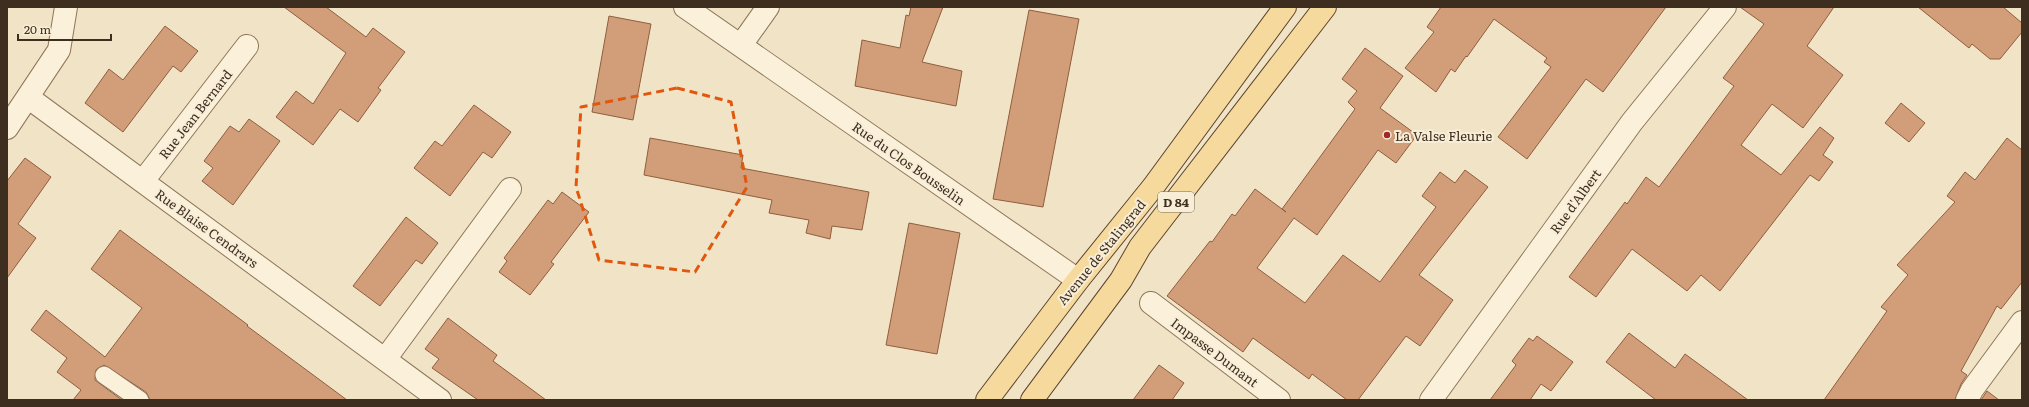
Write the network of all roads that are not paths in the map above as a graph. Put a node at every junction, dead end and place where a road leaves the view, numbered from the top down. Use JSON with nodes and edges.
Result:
{"nodes":[{"id":1,"x":66,"y":7,"type":"edge"},
{"id":2,"x":686,"y":7,"type":"edge"},
{"id":3,"x":768,"y":7,"type":"edge"},
{"id":4,"x":1285,"y":7,"type":"edge"},
{"id":5,"x":1325,"y":7,"type":"edge"},
{"id":6,"x":1724,"y":7,"type":"edge"},
{"id":7,"x":741,"y":45,"type":"junction"},
{"id":8,"x":247,"y":46,"type":"dead end"},
{"id":9,"x":29,"y":98,"type":"junction"},
{"id":10,"x":7,"y":128,"type":"edge"},
{"id":11,"x":143,"y":181,"type":"junction"},
{"id":12,"x":510,"y":189,"type":"dead end"},
{"id":13,"x":1078,"y":280,"type":"junction"},
{"id":14,"x":1151,"y":303,"type":"dead end"},
{"id":15,"x":2022,"y":322,"type":"edge"},
{"id":16,"x":386,"y":358,"type":"junction"},
{"id":17,"x":104,"y":375,"type":"dead end"},
{"id":18,"x":140,"y":400,"type":"edge"},
{"id":19,"x":440,"y":400,"type":"edge"},
{"id":20,"x":987,"y":400,"type":"edge"},
{"id":21,"x":1032,"y":400,"type":"edge"},
{"id":22,"x":1279,"y":400,"type":"edge"},
{"id":23,"x":1431,"y":400,"type":"edge"},
{"id":24,"x":1967,"y":400,"type":"edge"}],
"edges":[{"from":1,"to":9,"type":"street"},
{"from":2,"to":7,"type":"street","name":"Rue du Clos Bousselin"},
{"from":3,"to":7,"type":"street"},
{"from":4,"to":13,"type":"main road","name":"Avenue de Stalingrad","number":"D 84"},
{"from":5,"to":21,"type":"main road","name":"Avenue de Stalingrad","number":"D 84"},
{"from":6,"to":23,"type":"street","name":"Rue d'Albert"},
{"from":7,"to":13,"type":"street","name":"Rue du Clos Bousselin"},
{"from":8,"to":11,"type":"street","name":"Rue Jean Bernard"},
{"from":9,"to":10,"type":"street"},
{"from":9,"to":11,"type":"street","name":"Rue Blaise Cendrars"},
{"from":11,"to":16,"type":"street","name":"Rue Blaise Cendrars"},
{"from":12,"to":16,"type":"street"},
{"from":13,"to":20,"type":"main road","name":"Avenue de Stalingrad","number":"D 84"},
{"from":14,"to":22,"type":"street","name":"Impasse Dumant"},
{"from":15,"to":24,"type":"street"},
{"from":16,"to":19,"type":"street","name":"Rue Blaise Cendrars"},
{"from":17,"to":18,"type":"lane"}]}
